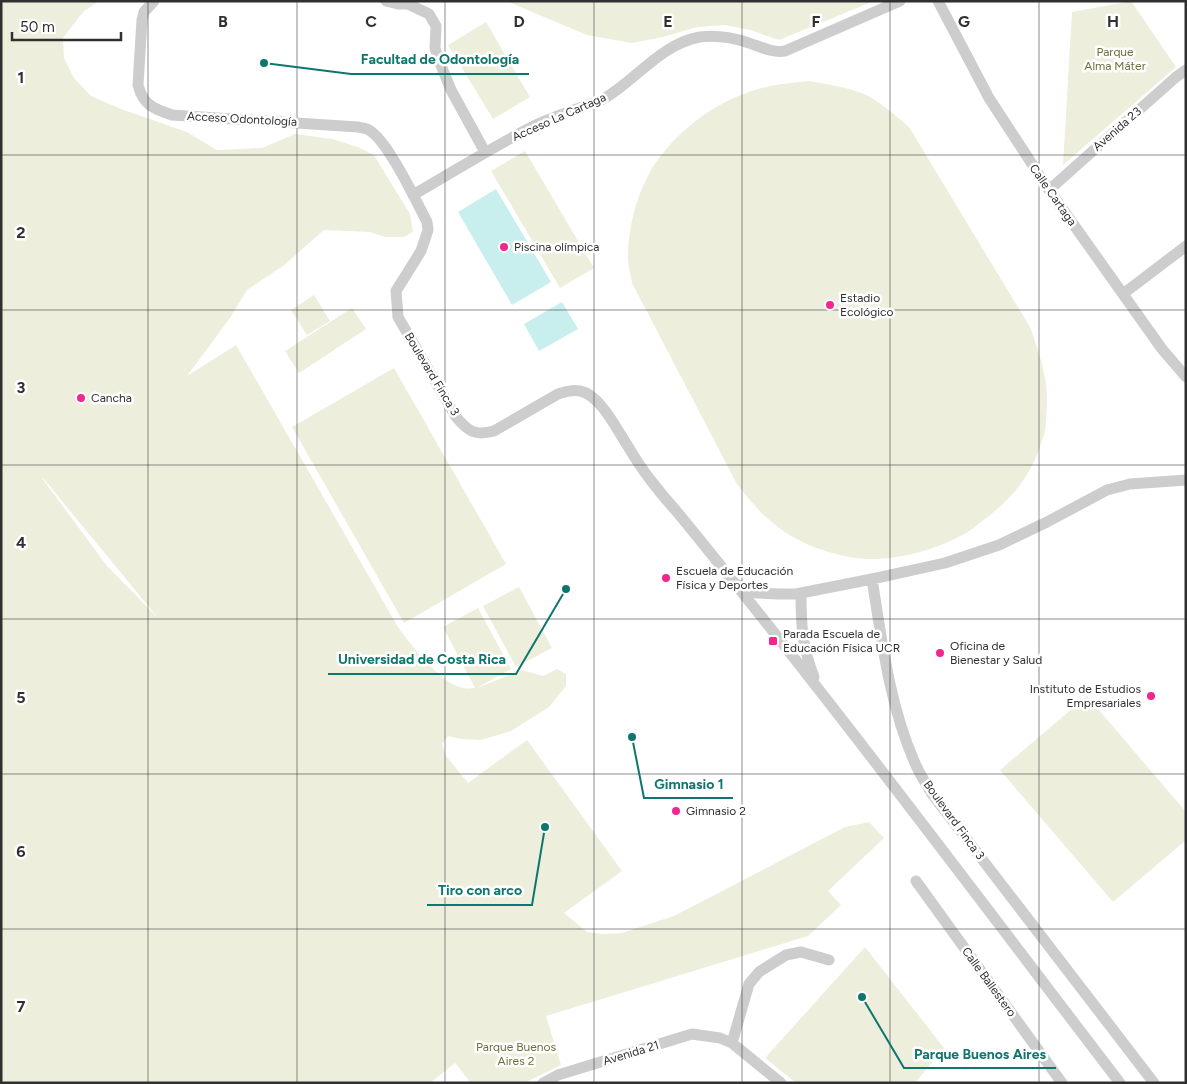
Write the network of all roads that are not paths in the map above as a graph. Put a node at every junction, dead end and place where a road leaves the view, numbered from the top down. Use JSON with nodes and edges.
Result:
{"nodes":[{"id":1,"x":154,"y":1,"type":"edge"},
{"id":2,"x":386,"y":1,"type":"edge"},
{"id":3,"x":900,"y":1,"type":"edge"},
{"id":4,"x":938,"y":1,"type":"edge"},
{"id":5,"x":1186,"y":70,"type":"edge"},
{"id":6,"x":485,"y":152,"type":"junction"},
{"id":7,"x":1049,"y":190,"type":"junction"},
{"id":8,"x":413,"y":196,"type":"junction"},
{"id":9,"x":1186,"y":246,"type":"edge"},
{"id":10,"x":1123,"y":294,"type":"junction"},
{"id":11,"x":1186,"y":377,"type":"edge"},
{"id":12,"x":1186,"y":480,"type":"edge"},
{"id":13,"x":872,"y":579,"type":"junction"},
{"id":14,"x":735,"y":583,"type":"junction"},
{"id":15,"x":801,"y":593,"type":"junction"},
{"id":16,"x":818,"y":687,"type":"junction"},
{"id":17,"x":916,"y":882,"type":"dead end"},
{"id":18,"x":829,"y":960,"type":"dead end"},
{"id":19,"x":732,"y":1043,"type":"junction"},
{"id":20,"x":543,"y":1083,"type":"edge"},
{"id":21,"x":781,"y":1083,"type":"edge"},
{"id":22,"x":1062,"y":1083,"type":"edge"},
{"id":23,"x":1120,"y":1083,"type":"edge"},
{"id":24,"x":1154,"y":1083,"type":"edge"}],
"edges":[{"from":1,"to":8,"type":"street","name":"Acceso Odontología"},
{"from":2,"to":6,"type":"street"},
{"from":3,"to":6,"type":"street","name":"Acceso La Cartaga"},
{"from":4,"to":7,"type":"street","name":"Calle Cartaga"},
{"from":5,"to":7,"type":"street","name":"Avenida 23"},
{"from":6,"to":8,"type":"street","name":"Acceso La Cartaga"},
{"from":7,"to":10,"type":"street","name":"Calle Cartaga"},
{"from":8,"to":14,"type":"street","name":"Boulevard Finca 3"},
{"from":9,"to":10,"type":"street"},
{"from":10,"to":11,"type":"street","name":"Calle Cartaga"},
{"from":12,"to":13,"type":"street"},
{"from":13,"to":15,"type":"street","name":"Boulevard Finca 3"},
{"from":13,"to":24,"type":"street","name":"Boulevard Finca 3"},
{"from":14,"to":15,"type":"street","name":"Boulevard Finca 3"},
{"from":14,"to":16,"type":"street","name":"Boulevard Finca 3"},
{"from":15,"to":16,"type":"street","name":"Boulevard Finca 3"},
{"from":16,"to":23,"type":"street","name":"Boulevard Finca 3"},
{"from":17,"to":22,"type":"street","name":"Calle Ballestero"},
{"from":18,"to":19,"type":"street"},
{"from":19,"to":20,"type":"street","name":"Avenida 21"},
{"from":19,"to":21,"type":"street","name":"Avenida 21"}]}
